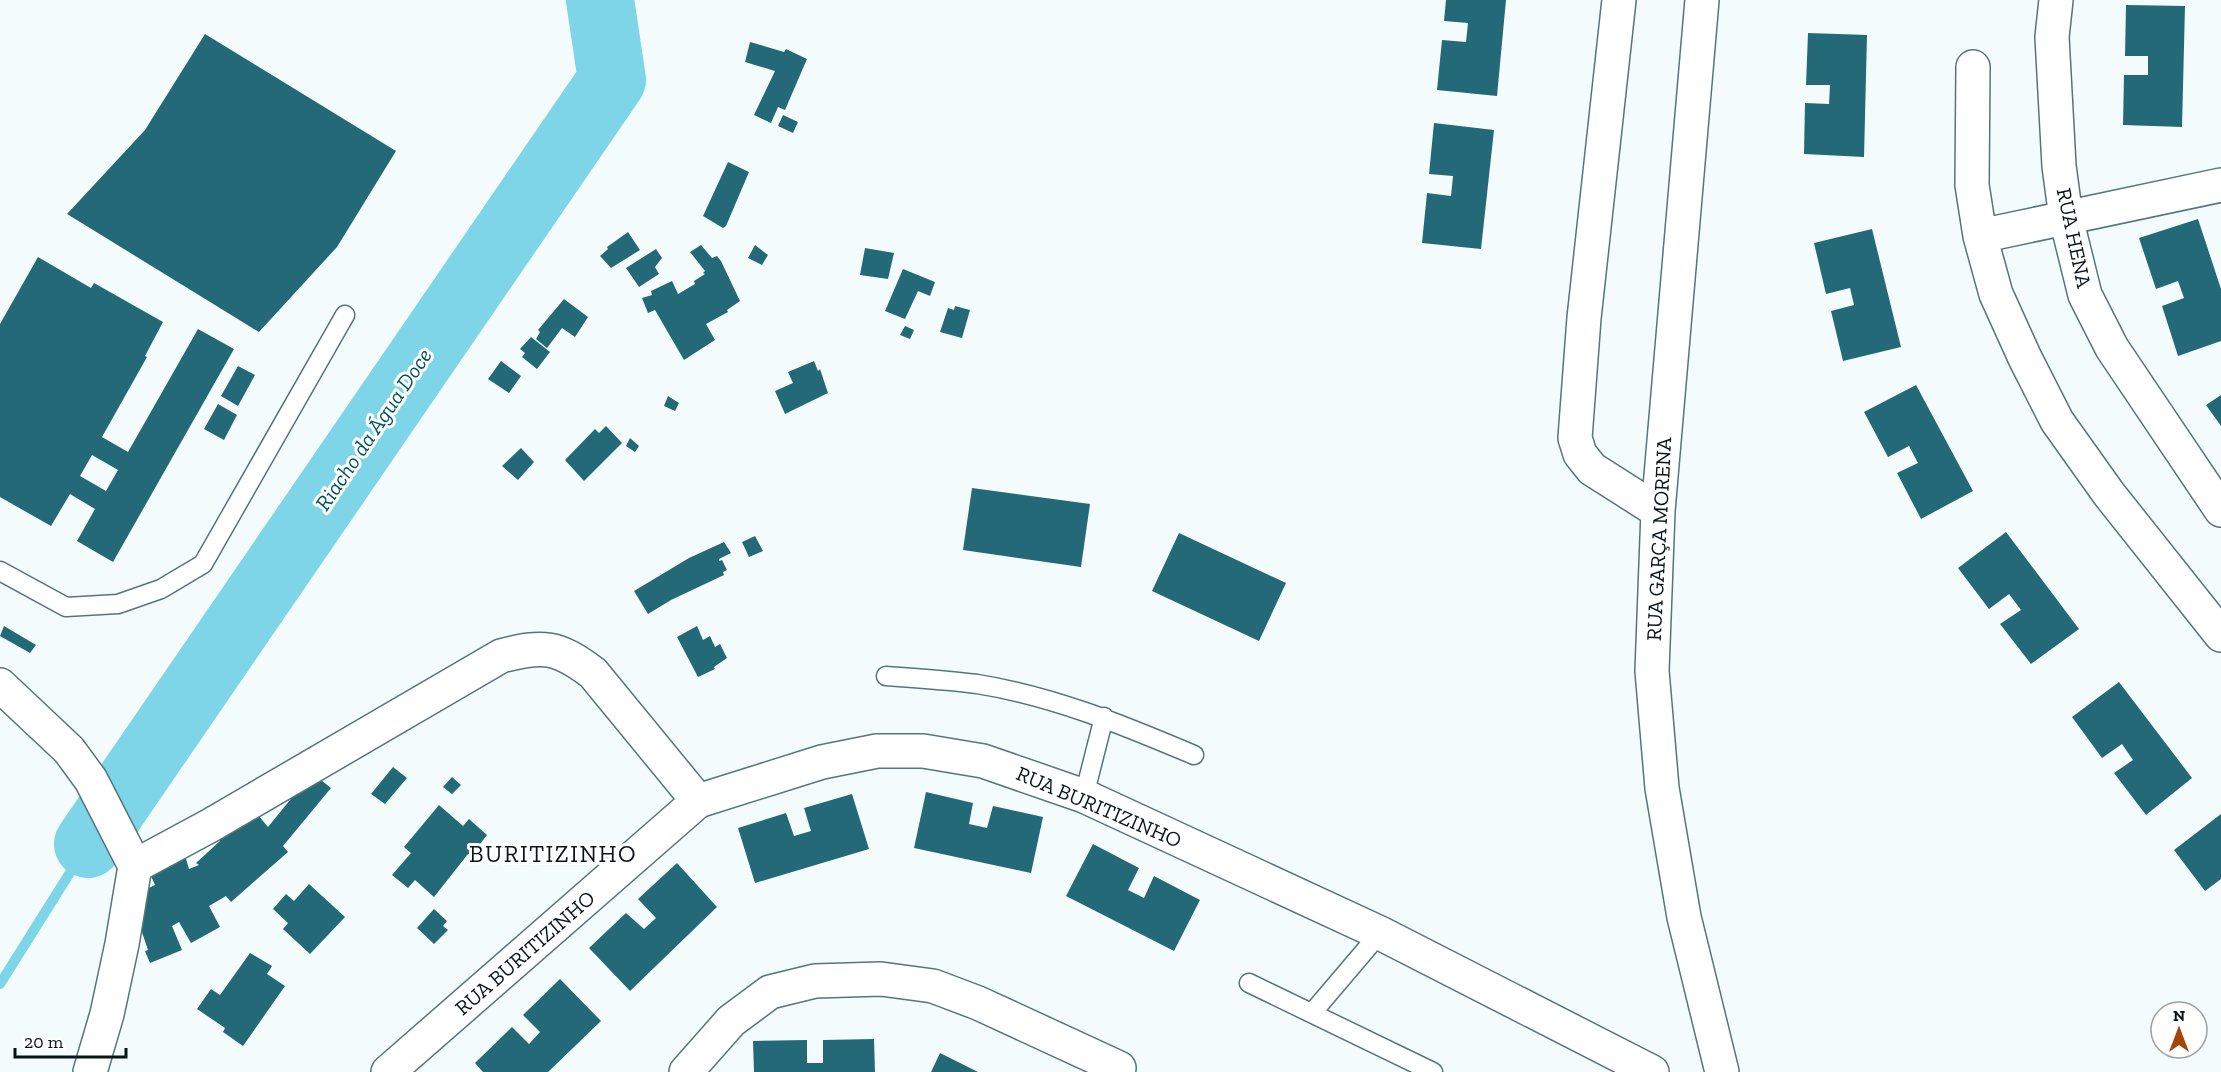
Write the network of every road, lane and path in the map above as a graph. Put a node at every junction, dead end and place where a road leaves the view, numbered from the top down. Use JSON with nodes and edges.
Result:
{"nodes":[{"id":1,"x":1618,"y":0,"type":"edge"},
{"id":2,"x":1702,"y":0,"type":"edge"},
{"id":3,"x":2056,"y":0,"type":"edge"},
{"id":4,"x":1973,"y":67,"type":"dead end"},
{"id":5,"x":2221,"y":185,"type":"edge"},
{"id":6,"x":2066,"y":218,"type":"junction"},
{"id":7,"x":1980,"y":236,"type":"junction"},
{"id":8,"x":345,"y":315,"type":"dead end"},
{"id":9,"x":2221,"y":510,"type":"edge"},
{"id":10,"x":1658,"y":511,"type":"junction"},
{"id":11,"x":0,"y":571,"type":"edge"},
{"id":12,"x":2221,"y":635,"type":"edge"},
{"id":13,"x":886,"y":676,"type":"dead end"},
{"id":14,"x":0,"y":686,"type":"edge"},
{"id":15,"x":1104,"y":717,"type":"junction"},
{"id":16,"x":1194,"y":755,"type":"dead end"},
{"id":17,"x":1084,"y":796,"type":"junction"},
{"id":18,"x":698,"y":801,"type":"junction"},
{"id":19,"x":135,"y":866,"type":"junction"},
{"id":20,"x":1380,"y":933,"type":"junction"},
{"id":21,"x":1249,"y":983,"type":"dead end"},
{"id":22,"x":1312,"y":1013,"type":"junction"},
{"id":23,"x":1119,"y":1068,"type":"dead end"},
{"id":24,"x":90,"y":1072,"type":"edge"},
{"id":25,"x":388,"y":1072,"type":"edge"},
{"id":26,"x":686,"y":1072,"type":"edge"},
{"id":27,"x":1433,"y":1072,"type":"edge"},
{"id":28,"x":1652,"y":1072,"type":"edge"},
{"id":29,"x":1722,"y":1072,"type":"edge"}],
"edges":[{"from":1,"to":10,"type":"street"},
{"from":2,"to":10,"type":"street","name":"RUA GARÇA MORENA"},
{"from":3,"to":6,"type":"street","name":"RUA HENA"},
{"from":4,"to":7,"type":"street"},
{"from":5,"to":6,"type":"street"},
{"from":6,"to":7,"type":"street"},
{"from":6,"to":9,"type":"street","name":"RUA HENA"},
{"from":7,"to":12,"type":"street"},
{"from":8,"to":11,"type":"lane"},
{"from":10,"to":29,"type":"street","name":"RUA GARÇA MORENA"},
{"from":13,"to":15,"type":"lane"},
{"from":14,"to":19,"type":"street"},
{"from":15,"to":16,"type":"lane"},
{"from":15,"to":17,"type":"lane"},
{"from":17,"to":18,"type":"street","name":"RUA BURITIZINHO"},
{"from":17,"to":20,"type":"street","name":"RUA BURITIZINHO"},
{"from":18,"to":19,"type":"street"},
{"from":18,"to":25,"type":"street","name":"RUA BURITIZINHO"},
{"from":19,"to":24,"type":"street"},
{"from":20,"to":22,"type":"lane"},
{"from":20,"to":28,"type":"street","name":"RUA BURITIZINHO"},
{"from":21,"to":22,"type":"lane"},
{"from":22,"to":27,"type":"lane"},
{"from":23,"to":26,"type":"street"}]}
